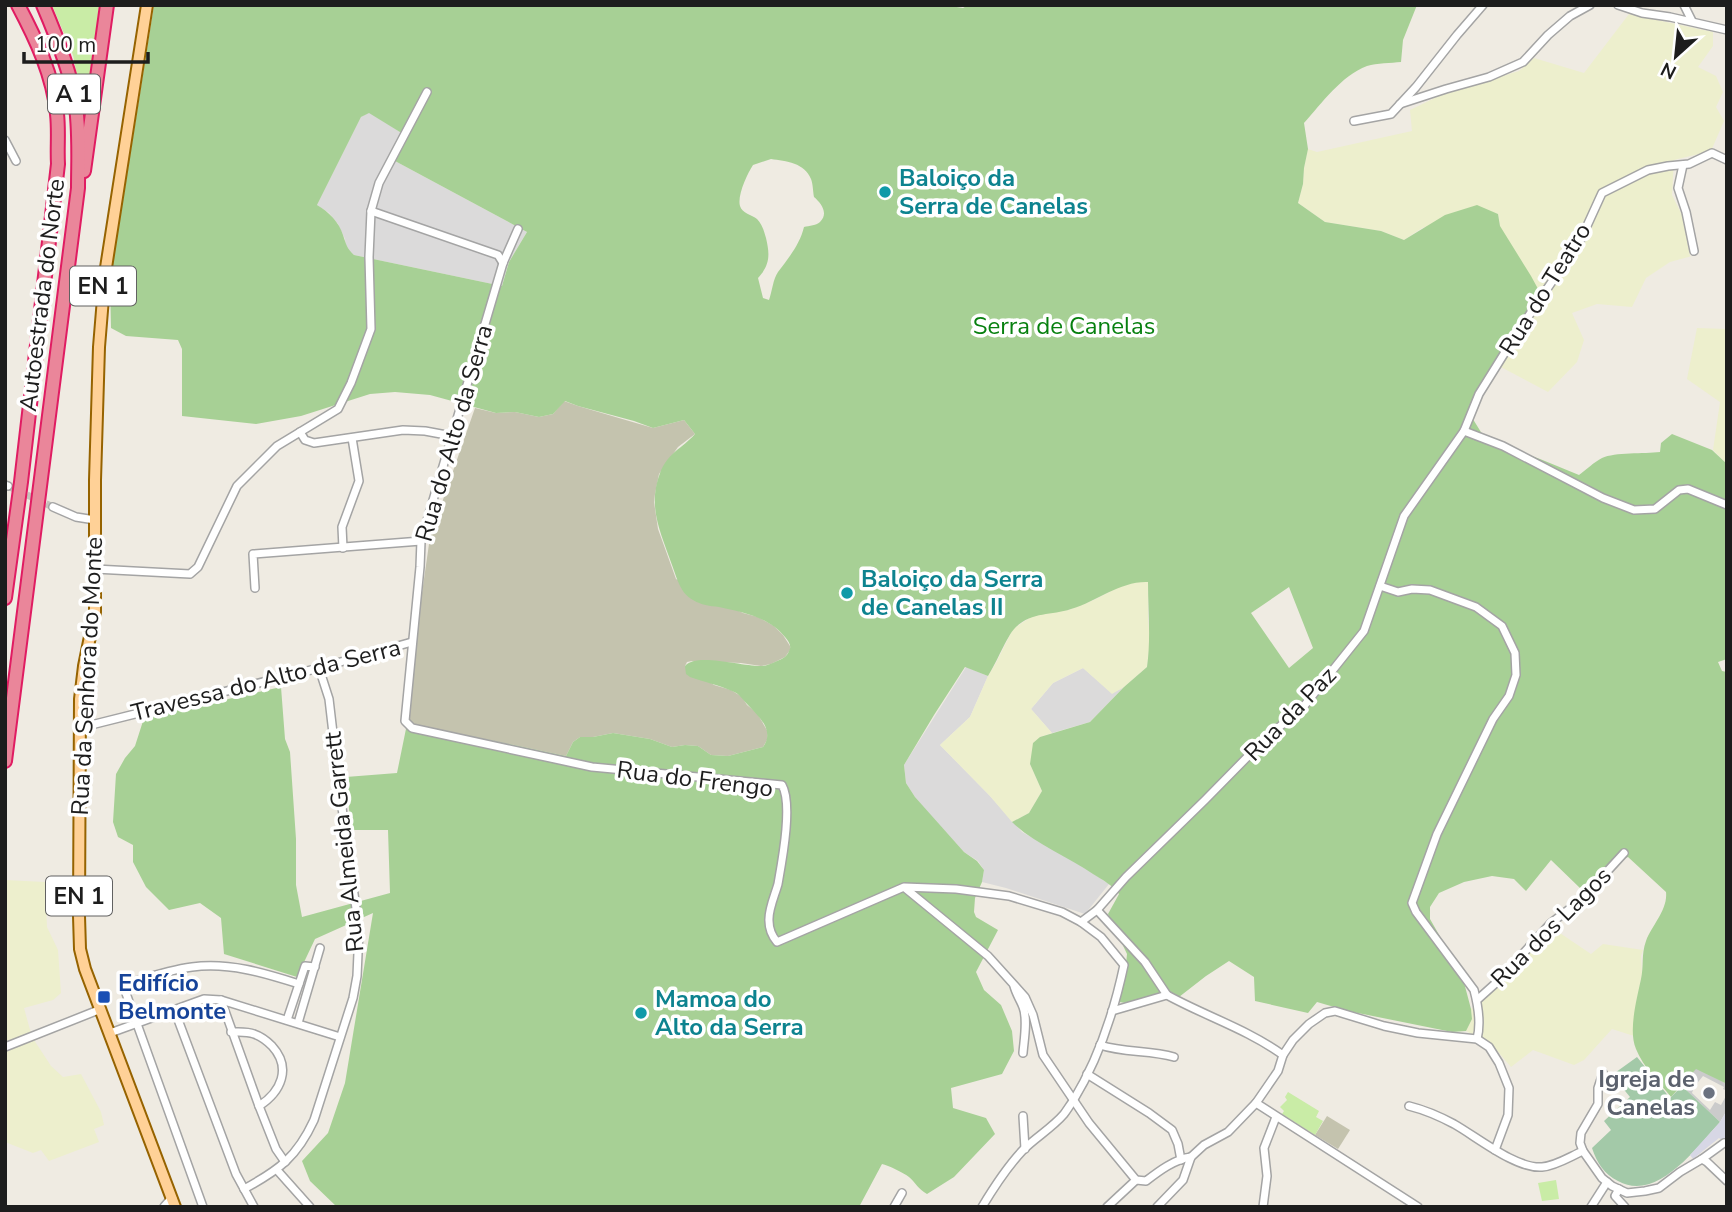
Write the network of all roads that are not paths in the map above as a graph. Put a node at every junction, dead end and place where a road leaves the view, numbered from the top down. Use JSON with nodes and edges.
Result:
{"nodes":[{"id":1,"x":18,"y":5,"type":"edge"},
{"id":2,"x":43,"y":5,"type":"edge"},
{"id":3,"x":107,"y":5,"type":"edge"},
{"id":4,"x":147,"y":5,"type":"edge"},
{"id":5,"x":1483,"y":5,"type":"edge"},
{"id":6,"x":1590,"y":5,"type":"edge"},
{"id":7,"x":1618,"y":5,"type":"edge"},
{"id":8,"x":1685,"y":5,"type":"edge"},
{"id":9,"x":1633,"y":7,"type":"edge"},
{"id":10,"x":1692,"y":21,"type":"junction"},
{"id":11,"x":1727,"y":30,"type":"edge"},
{"id":12,"x":427,"y":92,"type":"dead end"},
{"id":13,"x":1400,"y":104,"type":"junction"},
{"id":14,"x":1354,"y":121,"type":"dead end"},
{"id":15,"x":5,"y":140,"type":"edge"},
{"id":16,"x":1727,"y":160,"type":"edge"},
{"id":17,"x":16,"y":161,"type":"dead end"},
{"id":18,"x":1683,"y":165,"type":"junction"},
{"id":19,"x":78,"y":188,"type":"junction"},
{"id":20,"x":371,"y":211,"type":"junction"},
{"id":21,"x":519,"y":229,"type":"dead end"},
{"id":22,"x":1694,"y":251,"type":"dead end"},
{"id":23,"x":503,"y":263,"type":"junction"},
{"id":24,"x":1464,"y":431,"type":"junction"},
{"id":25,"x":300,"y":432,"type":"junction"},
{"id":26,"x":452,"y":436,"type":"junction"},
{"id":27,"x":352,"y":438,"type":"junction"},
{"id":28,"x":1727,"y":505,"type":"edge"},
{"id":29,"x":53,"y":507,"type":"tunnel mouth"},
{"id":30,"x":95,"y":520,"type":"junction"},
{"id":31,"x":421,"y":541,"type":"junction"},
{"id":32,"x":343,"y":548,"type":"junction"},
{"id":33,"x":95,"y":569,"type":"junction"},
{"id":34,"x":1380,"y":586,"type":"junction"},
{"id":35,"x":255,"y":588,"type":"dead end"},
{"id":36,"x":5,"y":598,"type":"edge"},
{"id":37,"x":412,"y":642,"type":"junction"},
{"id":38,"x":319,"y":668,"type":"junction"},
{"id":39,"x":79,"y":724,"type":"junction"},
{"id":40,"x":5,"y":761,"type":"edge"},
{"id":41,"x":1624,"y":853,"type":"dead end"},
{"id":42,"x":904,"y":887,"type":"junction"},
{"id":43,"x":1097,"y":910,"type":"junction"},
{"id":44,"x":1082,"y":922,"type":"junction"},
{"id":45,"x":320,"y":948,"type":"dead end"},
{"id":46,"x":315,"y":967,"type":"junction"},
{"id":47,"x":299,"y":984,"type":"junction"},
{"id":48,"x":1014,"y":984,"type":"junction"},
{"id":49,"x":1167,"y":995,"type":"junction"},
{"id":50,"x":221,"y":1000,"type":"junction"},
{"id":51,"x":1477,"y":1000,"type":"junction"},
{"id":52,"x":101,"y":1009,"type":"junction"},
{"id":53,"x":174,"y":1009,"type":"junction"},
{"id":54,"x":1112,"y":1012,"type":"junction"},
{"id":55,"x":287,"y":1020,"type":"junction"},
{"id":56,"x":136,"y":1023,"type":"junction"},
{"id":57,"x":298,"y":1023,"type":"junction"},
{"id":58,"x":231,"y":1032,"type":"junction"},
{"id":59,"x":110,"y":1033,"type":"junction"},
{"id":60,"x":340,"y":1037,"type":"junction"},
{"id":61,"x":1477,"y":1039,"type":"junction"},
{"id":62,"x":1100,"y":1045,"type":"junction"},
{"id":63,"x":5,"y":1047,"type":"edge"},
{"id":64,"x":1023,"y":1053,"type":"dead end"},
{"id":65,"x":1283,"y":1055,"type":"junction"},
{"id":66,"x":1174,"y":1057,"type":"dead end"},
{"id":67,"x":1603,"y":1073,"type":"dead end"},
{"id":68,"x":1087,"y":1074,"type":"junction"},
{"id":69,"x":1074,"y":1098,"type":"junction"},
{"id":70,"x":1256,"y":1103,"type":"junction"},
{"id":71,"x":259,"y":1106,"type":"junction"},
{"id":72,"x":1409,"y":1106,"type":"dead end"},
{"id":73,"x":1023,"y":1116,"type":"dead end"},
{"id":74,"x":1276,"y":1117,"type":"junction"},
{"id":75,"x":1724,"y":1143,"type":"dead end"},
{"id":76,"x":1025,"y":1149,"type":"junction"},
{"id":77,"x":1495,"y":1150,"type":"junction"},
{"id":78,"x":1583,"y":1151,"type":"junction"},
{"id":79,"x":1191,"y":1157,"type":"junction"},
{"id":80,"x":1702,"y":1159,"type":"junction"},
{"id":81,"x":1181,"y":1160,"type":"junction"},
{"id":82,"x":285,"y":1162,"type":"junction"},
{"id":83,"x":277,"y":1170,"type":"junction"},
{"id":84,"x":1136,"y":1180,"type":"junction"},
{"id":85,"x":1727,"y":1181,"type":"edge"},
{"id":86,"x":1607,"y":1182,"type":"junction"},
{"id":87,"x":244,"y":1189,"type":"junction"},
{"id":88,"x":1619,"y":1189,"type":"junction"},
{"id":89,"x":902,"y":1194,"type":"dead end"},
{"id":90,"x":171,"y":1204,"type":"edge"},
{"id":91,"x":203,"y":1207,"type":"edge"},
{"id":92,"x":254,"y":1207,"type":"edge"},
{"id":93,"x":310,"y":1207,"type":"edge"},
{"id":94,"x":894,"y":1207,"type":"edge"},
{"id":95,"x":982,"y":1207,"type":"edge"},
{"id":96,"x":1107,"y":1207,"type":"edge"},
{"id":97,"x":1157,"y":1207,"type":"edge"},
{"id":98,"x":1263,"y":1207,"type":"edge"},
{"id":99,"x":1418,"y":1207,"type":"edge"},
{"id":100,"x":1591,"y":1207,"type":"edge"},
{"id":101,"x":1625,"y":1207,"type":"edge"}],
"edges":[{"from":1,"to":36,"type":"highway","name":"Autoestrada do Norte","number":"A 1"},
{"from":2,"to":19,"type":"highway","name":"Autoestrada do Norte","number":"A 1"},
{"from":3,"to":19,"type":"highway"},
{"from":4,"to":30,"type":"main road","name":"Rua da Senhora do Monte","number":"EN 1"},
{"from":5,"to":13,"type":"street"},
{"from":6,"to":13,"type":"street"},
{"from":7,"to":9,"type":"street"},
{"from":8,"to":10,"type":"street"},
{"from":9,"to":10,"type":"street"},
{"from":10,"to":11,"type":"street"},
{"from":12,"to":20,"type":"street"},
{"from":13,"to":14,"type":"street"},
{"from":15,"to":17,"type":"street"},
{"from":16,"to":18,"type":"street","name":"Rua do Teatro"},
{"from":18,"to":22,"type":"street"},
{"from":18,"to":24,"type":"street","name":"Rua do Teatro"},
{"from":19,"to":40,"type":"highway","name":"Autoestrada do Norte","number":"A 1"},
{"from":20,"to":23,"type":"street"},
{"from":20,"to":25,"type":"street"},
{"from":21,"to":23,"type":"street","name":"Rua do Alto da Serra"},
{"from":23,"to":26,"type":"street","name":"Rua do Alto da Serra"},
{"from":24,"to":28,"type":"street"},
{"from":24,"to":34,"type":"street","name":"Rua da Paz"},
{"from":25,"to":27,"type":"street"},
{"from":25,"to":33,"type":"street"},
{"from":26,"to":27,"type":"street"},
{"from":26,"to":31,"type":"street","name":"Rua do Alto da Serra"},
{"from":27,"to":32,"type":"street"},
{"from":29,"to":30,"type":"street"},
{"from":30,"to":33,"type":"main road","name":"Rua da Senhora do Monte","number":"EN 1"},
{"from":31,"to":32,"type":"street"},
{"from":31,"to":37,"type":"street","name":"Rua do Alto da Serra"},
{"from":32,"to":35,"type":"street"},
{"from":33,"to":39,"type":"main road","name":"Rua da Senhora do Monte","number":"EN 1"},
{"from":34,"to":43,"type":"street","name":"Rua da Paz"},
{"from":34,"to":51,"type":"street"},
{"from":37,"to":38,"type":"street","name":"Travessa do Alto da Serra"},
{"from":37,"to":42,"type":"street","name":"Rua do Frengo"},
{"from":38,"to":39,"type":"street","name":"Travessa do Alto da Serra"},
{"from":38,"to":60,"type":"street","name":"Rua Almeida Garrett"},
{"from":39,"to":52,"type":"main road","name":"Rua da Senhora do Monte","number":"EN 1"},
{"from":41,"to":51,"type":"street","name":"Rua dos Lagos"},
{"from":42,"to":44,"type":"street","name":"Rua do Frengo"},
{"from":42,"to":48,"type":"street"},
{"from":43,"to":44,"type":"street","name":"Rua da Paz"},
{"from":43,"to":49,"type":"street"},
{"from":44,"to":54,"type":"street","name":"Rua do Frengo"},
{"from":45,"to":46,"type":"street"},
{"from":46,"to":47,"type":"street"},
{"from":46,"to":57,"type":"street"},
{"from":47,"to":55,"type":"street"},
{"from":47,"to":56,"type":"street"},
{"from":48,"to":64,"type":"street"},
{"from":48,"to":69,"type":"street"},
{"from":49,"to":54,"type":"street"},
{"from":49,"to":65,"type":"street"},
{"from":50,"to":53,"type":"street"},
{"from":50,"to":55,"type":"street"},
{"from":50,"to":58,"type":"street"},
{"from":51,"to":61,"type":"street"},
{"from":52,"to":59,"type":"main road","name":"Rua da Senhora do Monte","number":"EN 1"},
{"from":52,"to":63,"type":"street"},
{"from":53,"to":56,"type":"street"},
{"from":53,"to":87,"type":"street"},
{"from":54,"to":62,"type":"street","name":"Rua do Frengo"},
{"from":55,"to":57,"type":"street"},
{"from":56,"to":59,"type":"street"},
{"from":56,"to":91,"type":"street"},
{"from":57,"to":60,"type":"street"},
{"from":58,"to":71,"type":"street"},
{"from":58,"to":71,"type":"street"},
{"from":59,"to":90,"type":"main road","name":"Rua da Senhora do Monte","number":"EN 1"},
{"from":60,"to":82,"type":"street","name":"Rua Almeida Garrett"},
{"from":61,"to":65,"type":"street"},
{"from":61,"to":77,"type":"street"},
{"from":62,"to":66,"type":"street"},
{"from":62,"to":68,"type":"street","name":"Rua do Frengo"},
{"from":65,"to":70,"type":"street"},
{"from":67,"to":78,"type":"street"},
{"from":68,"to":69,"type":"street","name":"Rua do Frengo"},
{"from":68,"to":81,"type":"street"},
{"from":69,"to":76,"type":"street","name":"Rua do Frengo"},
{"from":69,"to":84,"type":"street"},
{"from":70,"to":74,"type":"street"},
{"from":70,"to":79,"type":"street"},
{"from":71,"to":82,"type":"street"},
{"from":72,"to":77,"type":"street"},
{"from":73,"to":76,"type":"street"},
{"from":74,"to":98,"type":"street"},
{"from":74,"to":99,"type":"street"},
{"from":75,"to":80,"type":"street"},
{"from":76,"to":95,"type":"street","name":"Rua do Frengo"},
{"from":77,"to":78,"type":"street"},
{"from":78,"to":86,"type":"street"},
{"from":79,"to":81,"type":"street"},
{"from":79,"to":97,"type":"street"},
{"from":80,"to":85,"type":"street"},
{"from":80,"to":88,"type":"street"},
{"from":81,"to":84,"type":"street"},
{"from":82,"to":83,"type":"street","name":"Rua Almeida Garrett"},
{"from":83,"to":87,"type":"street","name":"Rua Almeida Garrett"},
{"from":83,"to":93,"type":"street"},
{"from":84,"to":96,"type":"street"},
{"from":86,"to":88,"type":"street"},
{"from":86,"to":100,"type":"street"},
{"from":87,"to":92,"type":"street"},
{"from":88,"to":101,"type":"street"},
{"from":89,"to":94,"type":"street"}]}
